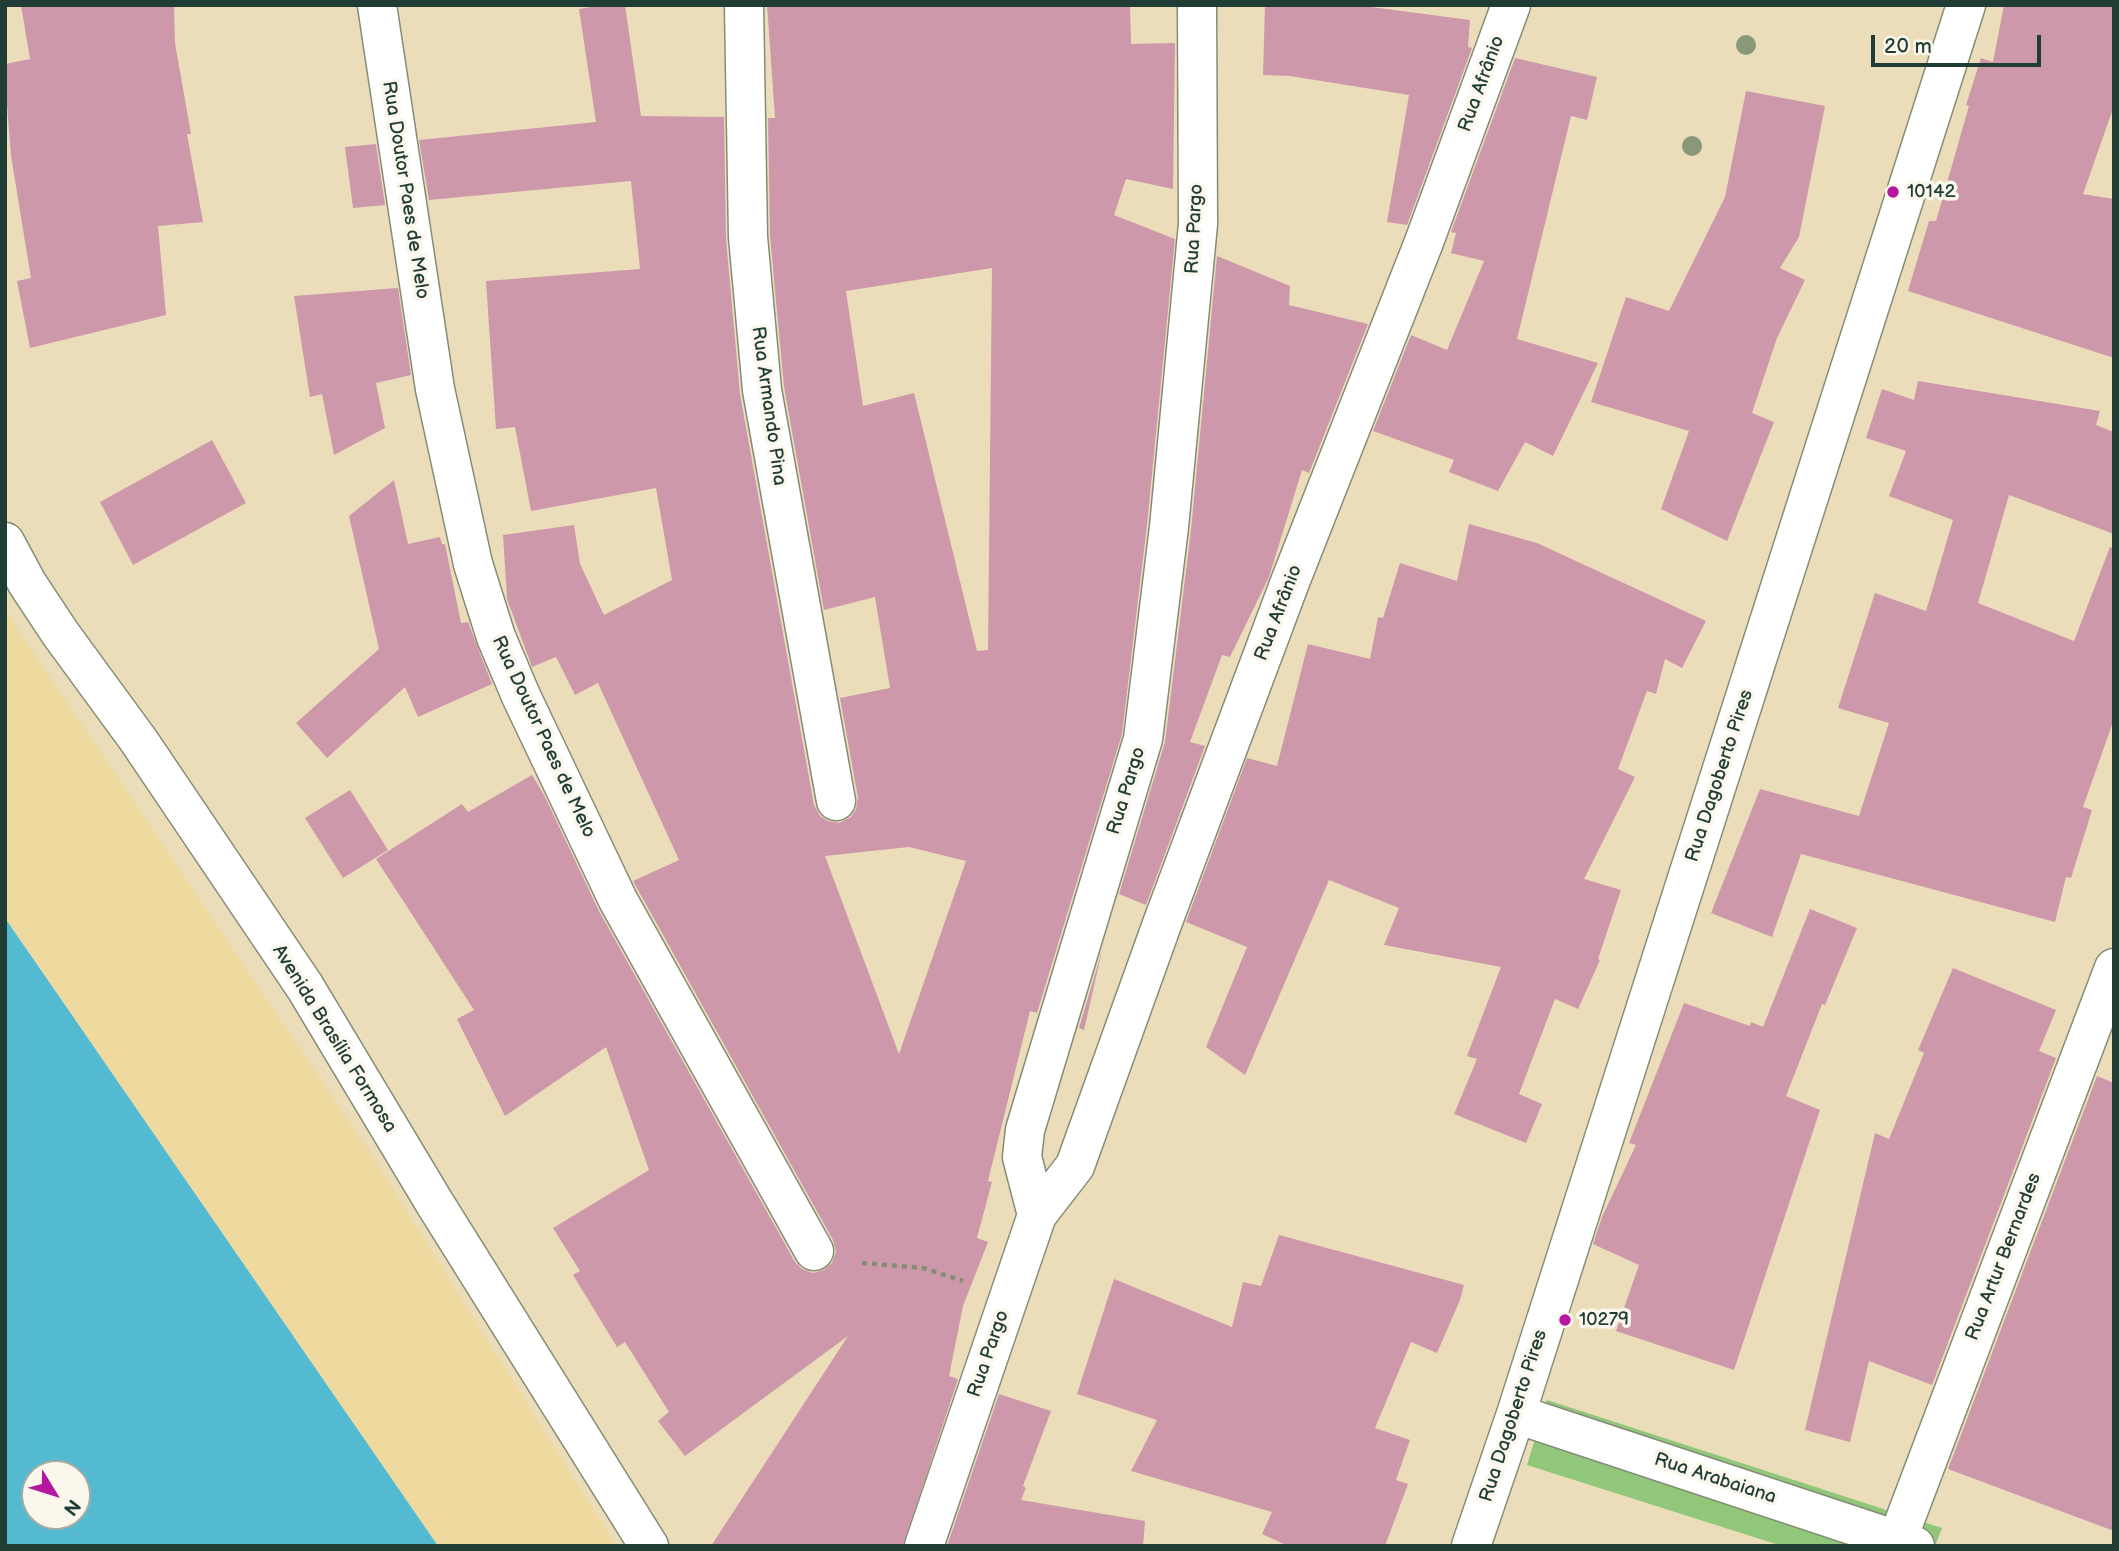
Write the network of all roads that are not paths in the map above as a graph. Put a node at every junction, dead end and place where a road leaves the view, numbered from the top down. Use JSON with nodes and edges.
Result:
{"nodes":[{"id":1,"x":377,"y":5,"type":"edge"},
{"id":2,"x":744,"y":5,"type":"edge"},
{"id":3,"x":1197,"y":5,"type":"edge"},
{"id":4,"x":1511,"y":5,"type":"edge"},
{"id":5,"x":1966,"y":5,"type":"edge"},
{"id":6,"x":5,"y":542,"type":"edge"},
{"id":7,"x":836,"y":802,"type":"dead end"},
{"id":8,"x":2114,"y":968,"type":"edge"},
{"id":9,"x":1037,"y":1214,"type":"junction"},
{"id":10,"x":814,"y":1251,"type":"road end"},
{"id":11,"x":1516,"y":1413,"type":"junction"},
{"id":12,"x":1902,"y":1544,"type":"edge"},
{"id":13,"x":649,"y":1546,"type":"edge"},
{"id":14,"x":924,"y":1546,"type":"edge"},
{"id":15,"x":1471,"y":1546,"type":"edge"}],
"edges":[{"from":1,"to":10,"type":"street","name":"Rua Doutor Paes de Melo"},
{"from":2,"to":7,"type":"street","name":"Rua Armando Pina"},
{"from":3,"to":9,"type":"street","name":"Rua Pargo"},
{"from":4,"to":9,"type":"street","name":"Rua Afrânio"},
{"from":5,"to":11,"type":"street","name":"Rua Dagoberto Pires"},
{"from":6,"to":13,"type":"street","name":"Avenida Brasília Formosa"},
{"from":8,"to":12,"type":"street","name":"Rua Artur Bernardes"},
{"from":9,"to":14,"type":"street","name":"Rua Pargo"},
{"from":11,"to":12,"type":"street","name":"Rua Arabaiana"},
{"from":11,"to":15,"type":"street","name":"Rua Dagoberto Pires"}]}
